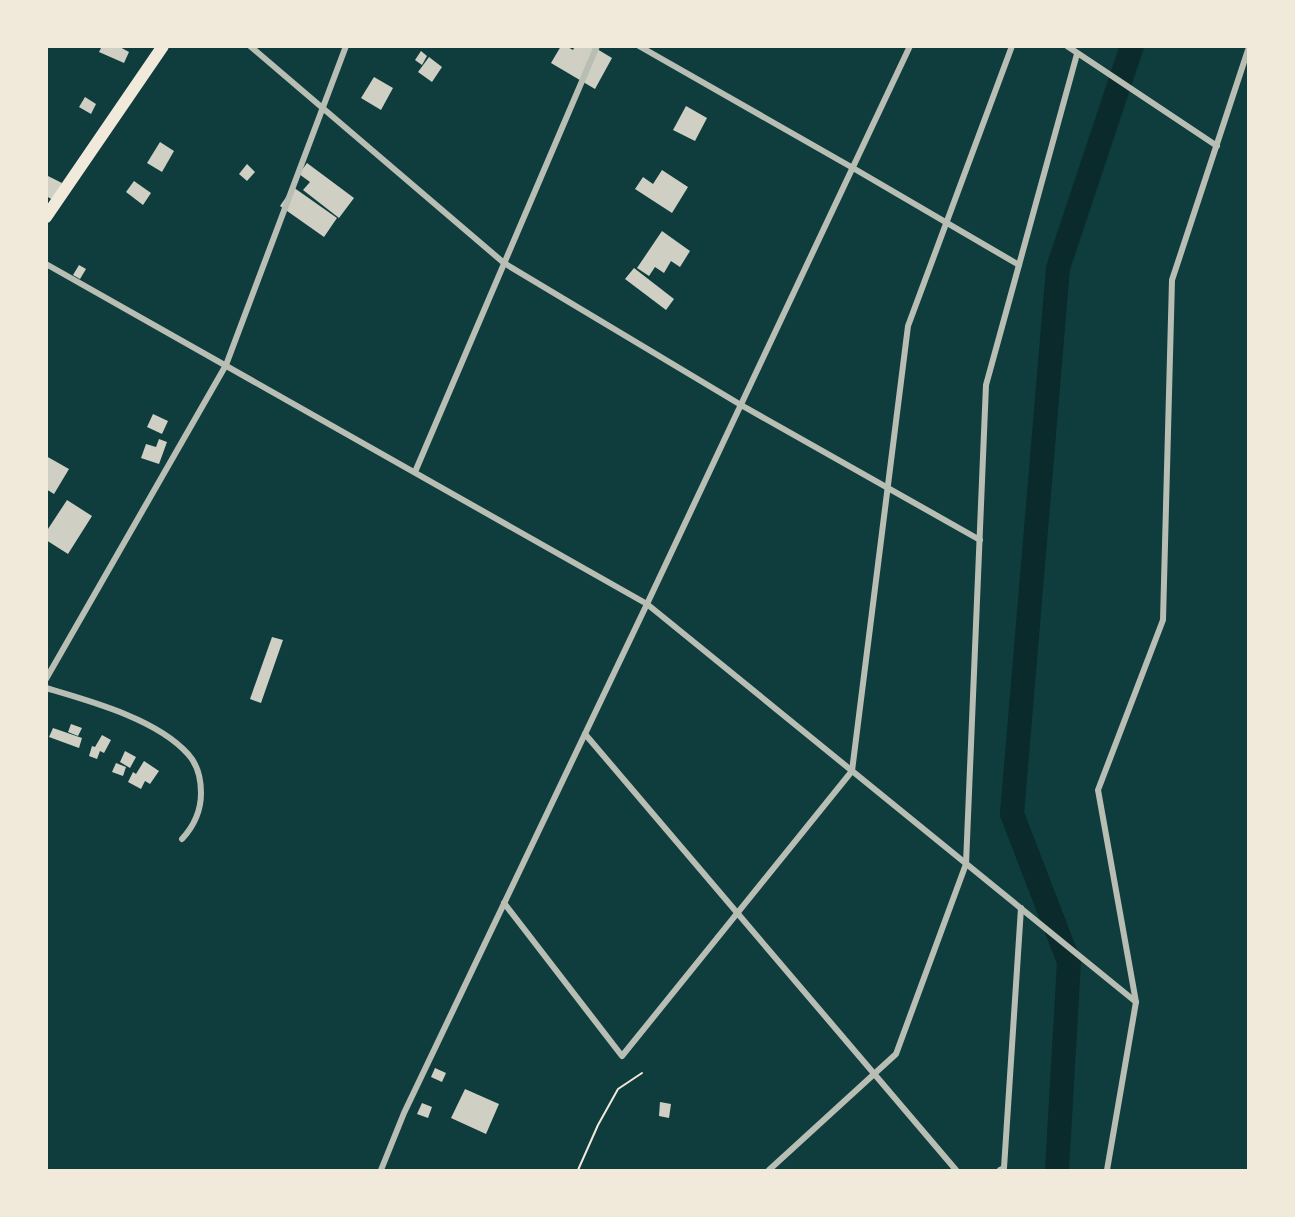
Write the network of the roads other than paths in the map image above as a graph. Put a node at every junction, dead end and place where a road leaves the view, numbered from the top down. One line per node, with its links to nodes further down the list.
1 (163, 46): 14 (highway)
2 (250, 46): 11 (street)
3 (346, 46): 11 (street)
4 (597, 46): 16 (street)
5 (639, 46): 13 (street)
6 (910, 46): 13 (street)
7 (1012, 46): 15 (street)
8 (1067, 46): 10 (street)
9 (1248, 50): 12 (street)
10 (1077, 54): 12 (street); 18 (street)
11 (323, 109): 16 (street); 19 (street)
12 (1216, 146): 34 (street)
13 (853, 168): 15 (street); 20 (street)
14 (46, 218)
15 (947, 222): 18 (street); 22 (street)
16 (504, 263): 20 (street); 21 (street)
17 (46, 264): 19 (street)
18 (1019, 265): 23 (street)
19 (226, 365): 21 (street); 25 (street)
20 (741, 405): 22 (street); 24 (street)
21 (415, 472): 24 (street)
22 (888, 488): 23 (street); 28 (street)
23 (980, 540): 30 (street)
24 (647, 604): 27 (street); 28 (street)
25 (46, 679)
26 (46, 688): 29 (street)
27 (585, 734): 31 (street); 33 (street)
28 (852, 771): 30 (street); 33 (street)
29 (182, 839)
30 (966, 864): 32 (street); 35 (street)
31 (504, 903): 33 (street); 36 (street)
32 (1021, 908): 34 (street); 39 (street)
33 (737, 913): 35 (street)
34 (1136, 1002): 40 (street)
35 (874, 1074): 37 (street); 38 (street)
36 (381, 1170)
37 (769, 1170)
38 (956, 1170)
39 (1000, 1170)
40 (1107, 1170)

